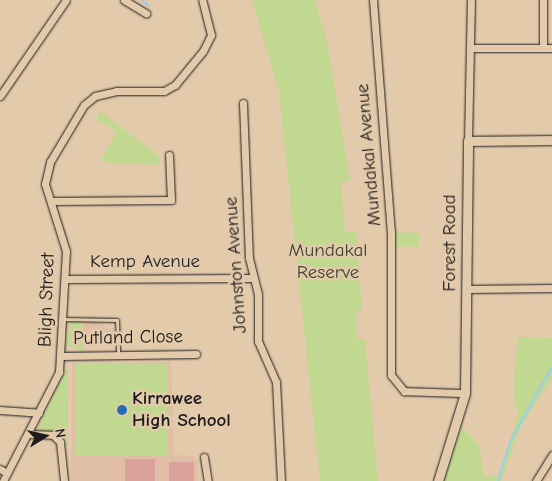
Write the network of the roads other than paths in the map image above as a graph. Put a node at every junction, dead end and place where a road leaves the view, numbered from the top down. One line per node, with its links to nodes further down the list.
1 (66, 0): 11 (street)
2 (124, 0): 7 (street)
3 (202, 0): 16 (street, Bligh Street)
4 (373, 0): 25 (street, Mundakal Avenue)
5 (471, 0): 8 (street, Forest Road)
6 (543, 0): 9 (street)
7 (146, 13)
8 (470, 48): 9 (street); 14 (street, Forest Road)
9 (543, 48): 10 (street)
10 (552, 48)
11 (0, 96)
12 (244, 103): 17 (street, Johnston Avenue)
13 (552, 140): 14 (street)
14 (468, 141): 20 (street, Forest Road)
15 (169, 155): 16 (street)
16 (51, 201): 18 (street, Bligh Street)
17 (253, 278): 18 (street, Kemp Avenue); 35 (street, Johnston Avenue)
18 (66, 279): 21 (street, Bligh Street)
19 (552, 288): 20 (street)
20 (466, 289): 25 (street, Forest Road)
21 (63, 319): 23 (lane); 24 (street, Bligh Street)
22 (196, 354): 23 (street, Putland Close)
23 (118, 355): 24 (street, Putland Close)
24 (61, 356): 27 (street, Bligh Street)
25 (465, 393): 36 (street, Forest Road)
26 (0, 410): 27 (street)
27 (39, 413): 28 (street, Bligh Street)
28 (28, 434): 31 (street, Bligh Street); 33 (street)
29 (552, 455): 37 (street)
30 (204, 457): 34 (street)
31 (4, 471): 32 (street, Bligh Street)
32 (2, 481)
33 (64, 481)
34 (208, 481)
35 (282, 481)
36 (438, 481)
37 (536, 481)

